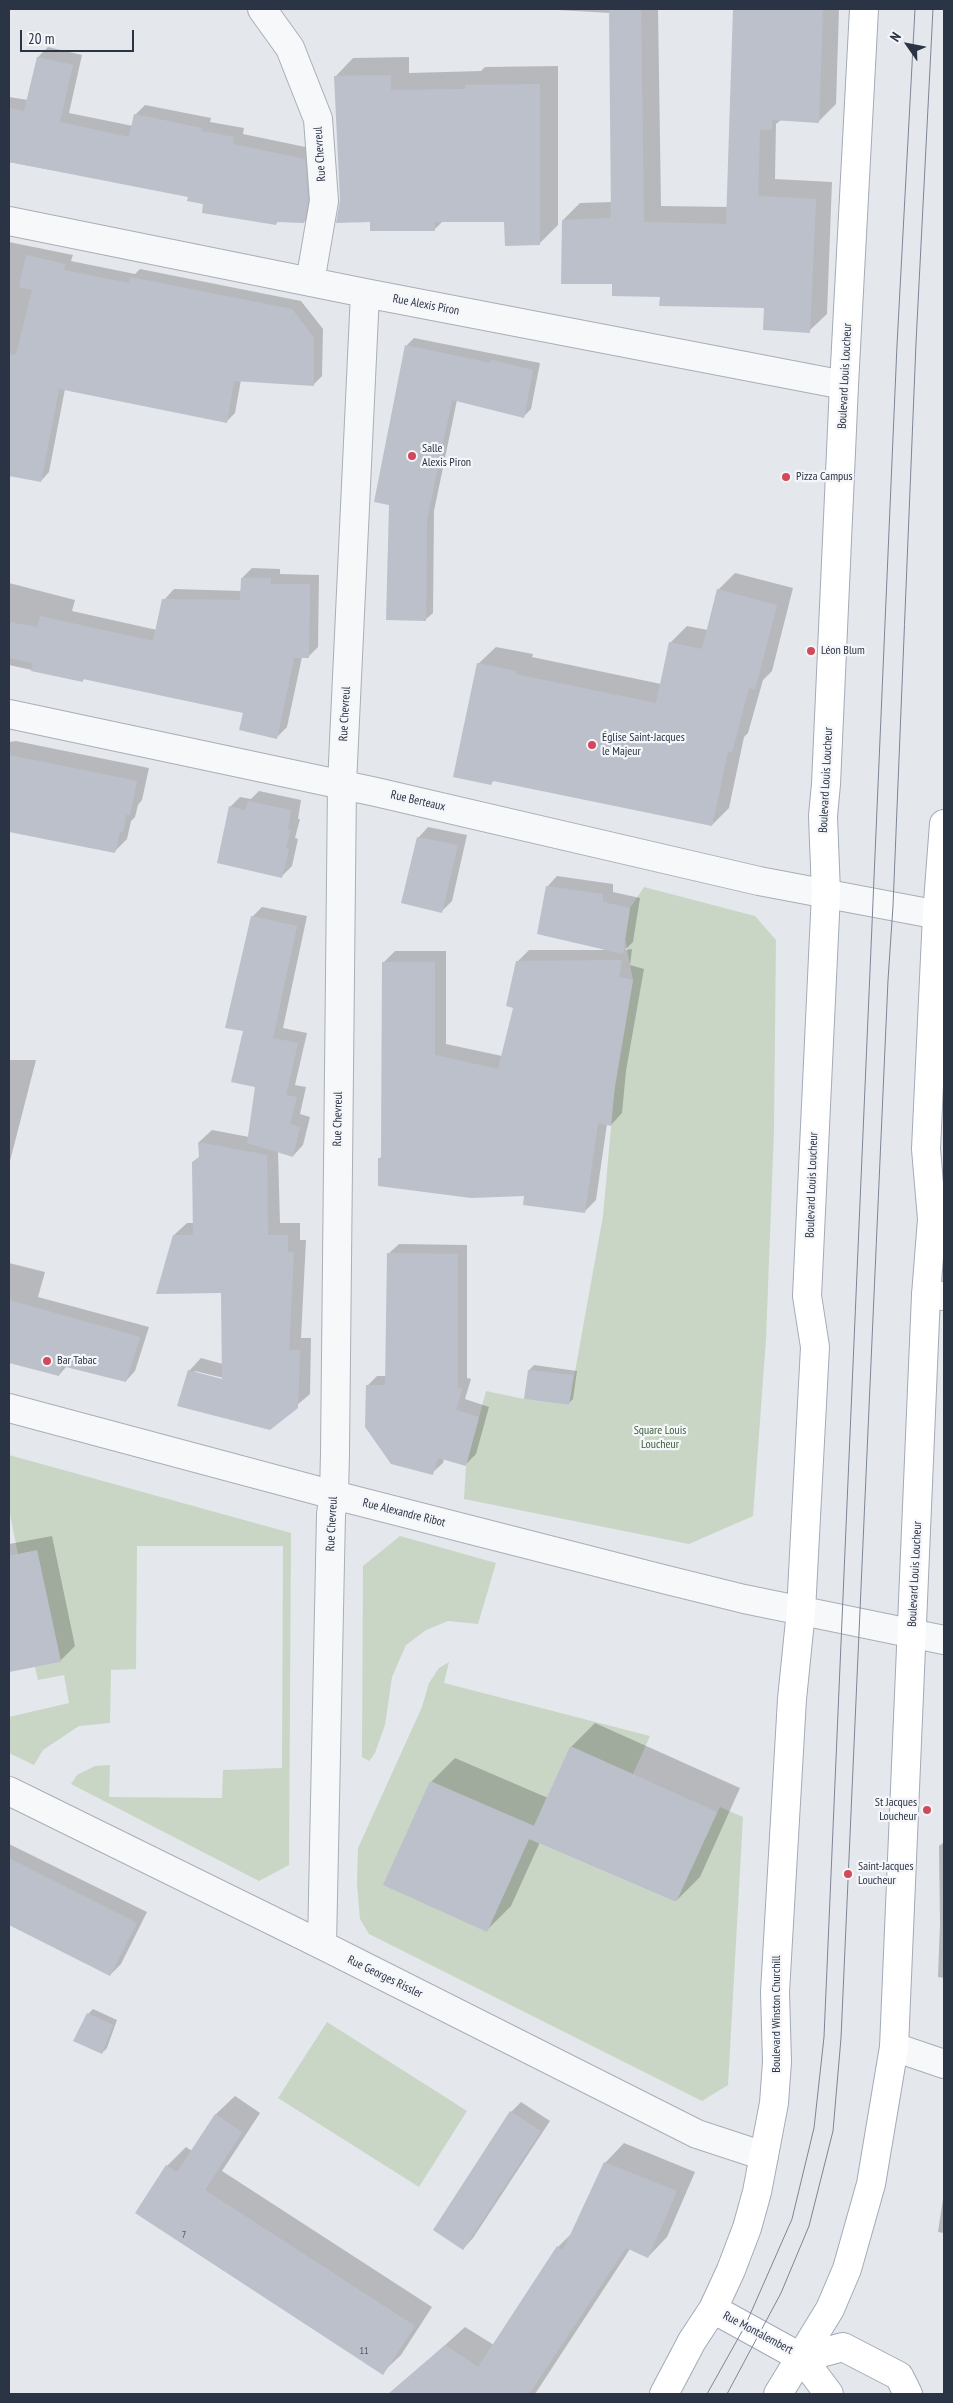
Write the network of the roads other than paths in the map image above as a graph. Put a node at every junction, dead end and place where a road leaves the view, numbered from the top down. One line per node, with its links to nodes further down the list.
1 (262, 9): 4 (street, Rue Chevreul)
2 (864, 9): 6 (main road, Boulevard Louis Loucheur)
3 (9, 220): 4 (street, Rue Alexis Piron)
4 (310, 282): 5 (street, Rue Alexis Piron)
5 (366, 294): 6 (street, Rue Alexis Piron); 8 (street, Rue Chevreul)
6 (844, 385): 10 (main road, Boulevard Louis Loucheur)
7 (9, 714): 8 (street, Rue Berteaux)
8 (342, 784): 10 (street, Rue Berteaux); 14 (street, Rue Chevreul)
9 (944, 824): 11 (main road, Boulevard Louis Loucheur)
10 (826, 893): 11 (street, Rue Berteaux); 15 (main road, Boulevard Louis Loucheur)
11 (941, 916): 12 (main road, Boulevard Louis Loucheur)
12 (935, 1296): 16 (main road, Boulevard Louis Loucheur)
13 (9, 1408): 14 (street, Rue Alexandre Ribot)
14 (334, 1495): 15 (street, Rue Alexandre Ribot); 19 (street, Rue Chevreul)
15 (801, 1611): 16 (street, Rue Alexandre Ribot); 22 (main road, Boulevard Winston Churchill)
16 (912, 1635): 17 (street, Rue Alexandre Ribot); 20 (main road)
17 (944, 1640)
18 (9, 1791): 19 (street, Rue Georges Rissler)
19 (322, 1945): 22 (street, Rue Georges Rissler)
20 (894, 2047): 21 (street); 24 (main road)
21 (944, 2064)
22 (764, 2156): 23 (main road, Boulevard Winston Churchill)
23 (713, 2309): 24 (main road, Rue Montalembert); 25 (main road, Boulevard Winston Churchill)
24 (802, 2358): 26 (main road); 27 (main road, Rue Montalembert); 28 (main road, Rue Montalembert)
25 (664, 2394)
26 (778, 2394)
27 (829, 2394)
28 (908, 2394)

